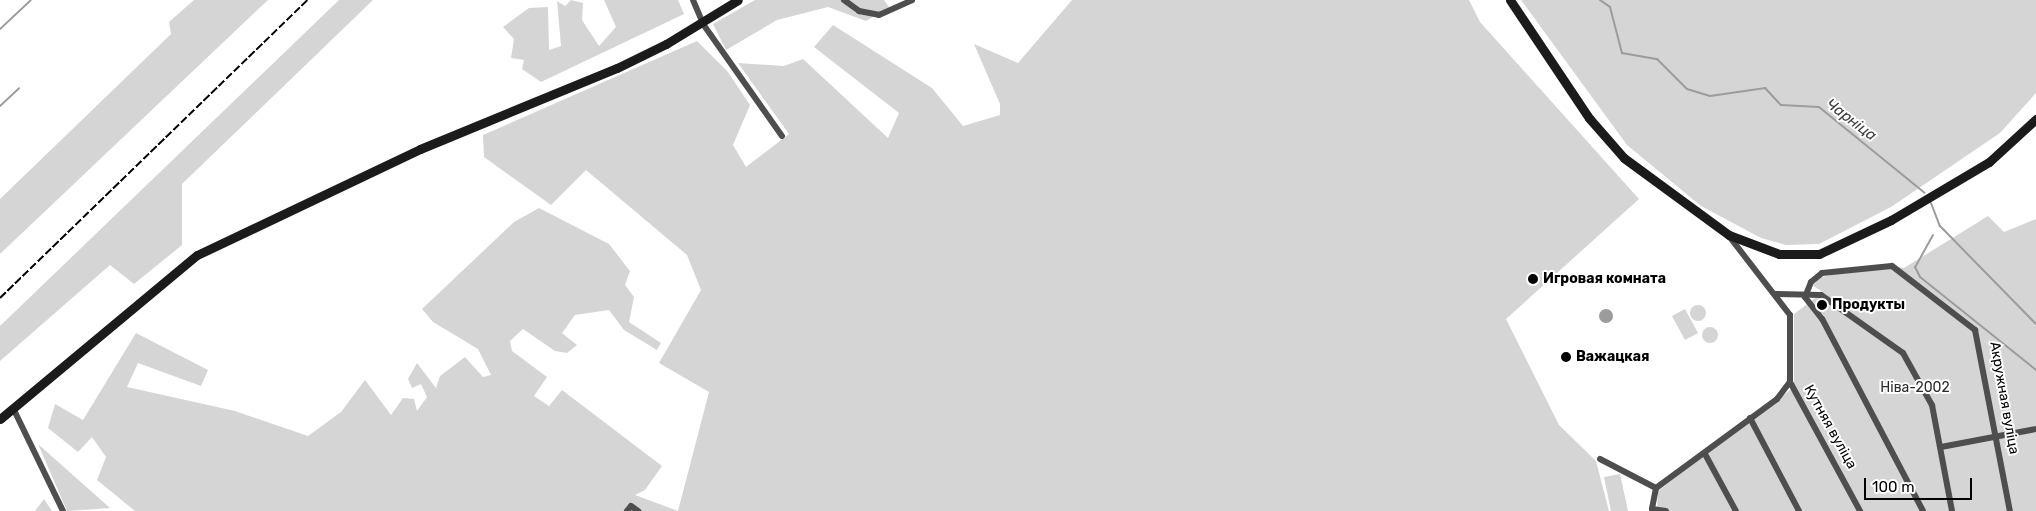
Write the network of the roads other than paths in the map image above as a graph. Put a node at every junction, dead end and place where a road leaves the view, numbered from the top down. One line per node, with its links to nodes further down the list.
1 (693, 0): 6 (street)
2 (738, 0): 6 (street)
3 (844, 0): 4 (street)
4 (912, 0)
5 (1510, 0): 9 (street)
6 (703, 24): 8 (street); 13 (street)
7 (2036, 119): 9 (street)
8 (782, 136)
9 (1729, 235): 10 (street)
10 (1776, 294): 11 (street); 12 (street)
11 (1805, 297): 17 (street, Акружная вуліца); 18 (street); 29 (street)
12 (1790, 382): 14 (street); 28 (street, Кутняя вуліца)
13 (13, 408): 15 (street); 23 (street)
14 (1750, 418): 19 (street); 27 (street)
15 (0, 419)
16 (2036, 429): 17 (street)
17 (1998, 437): 18 (street); 31 (street, Акружная вуліца)
18 (1941, 448): 30 (street)
19 (1705, 454): 21 (street); 26 (street)
20 (1600, 459): 21 (street)
21 (1656, 488): 25 (street)
22 (629, 509): 24 (street)
23 (63, 511)
24 (638, 511)
25 (1666, 511)
26 (1736, 511)
27 (1799, 511)
28 (1860, 511)
29 (1923, 511)
30 (1952, 511)
31 (2010, 511)

